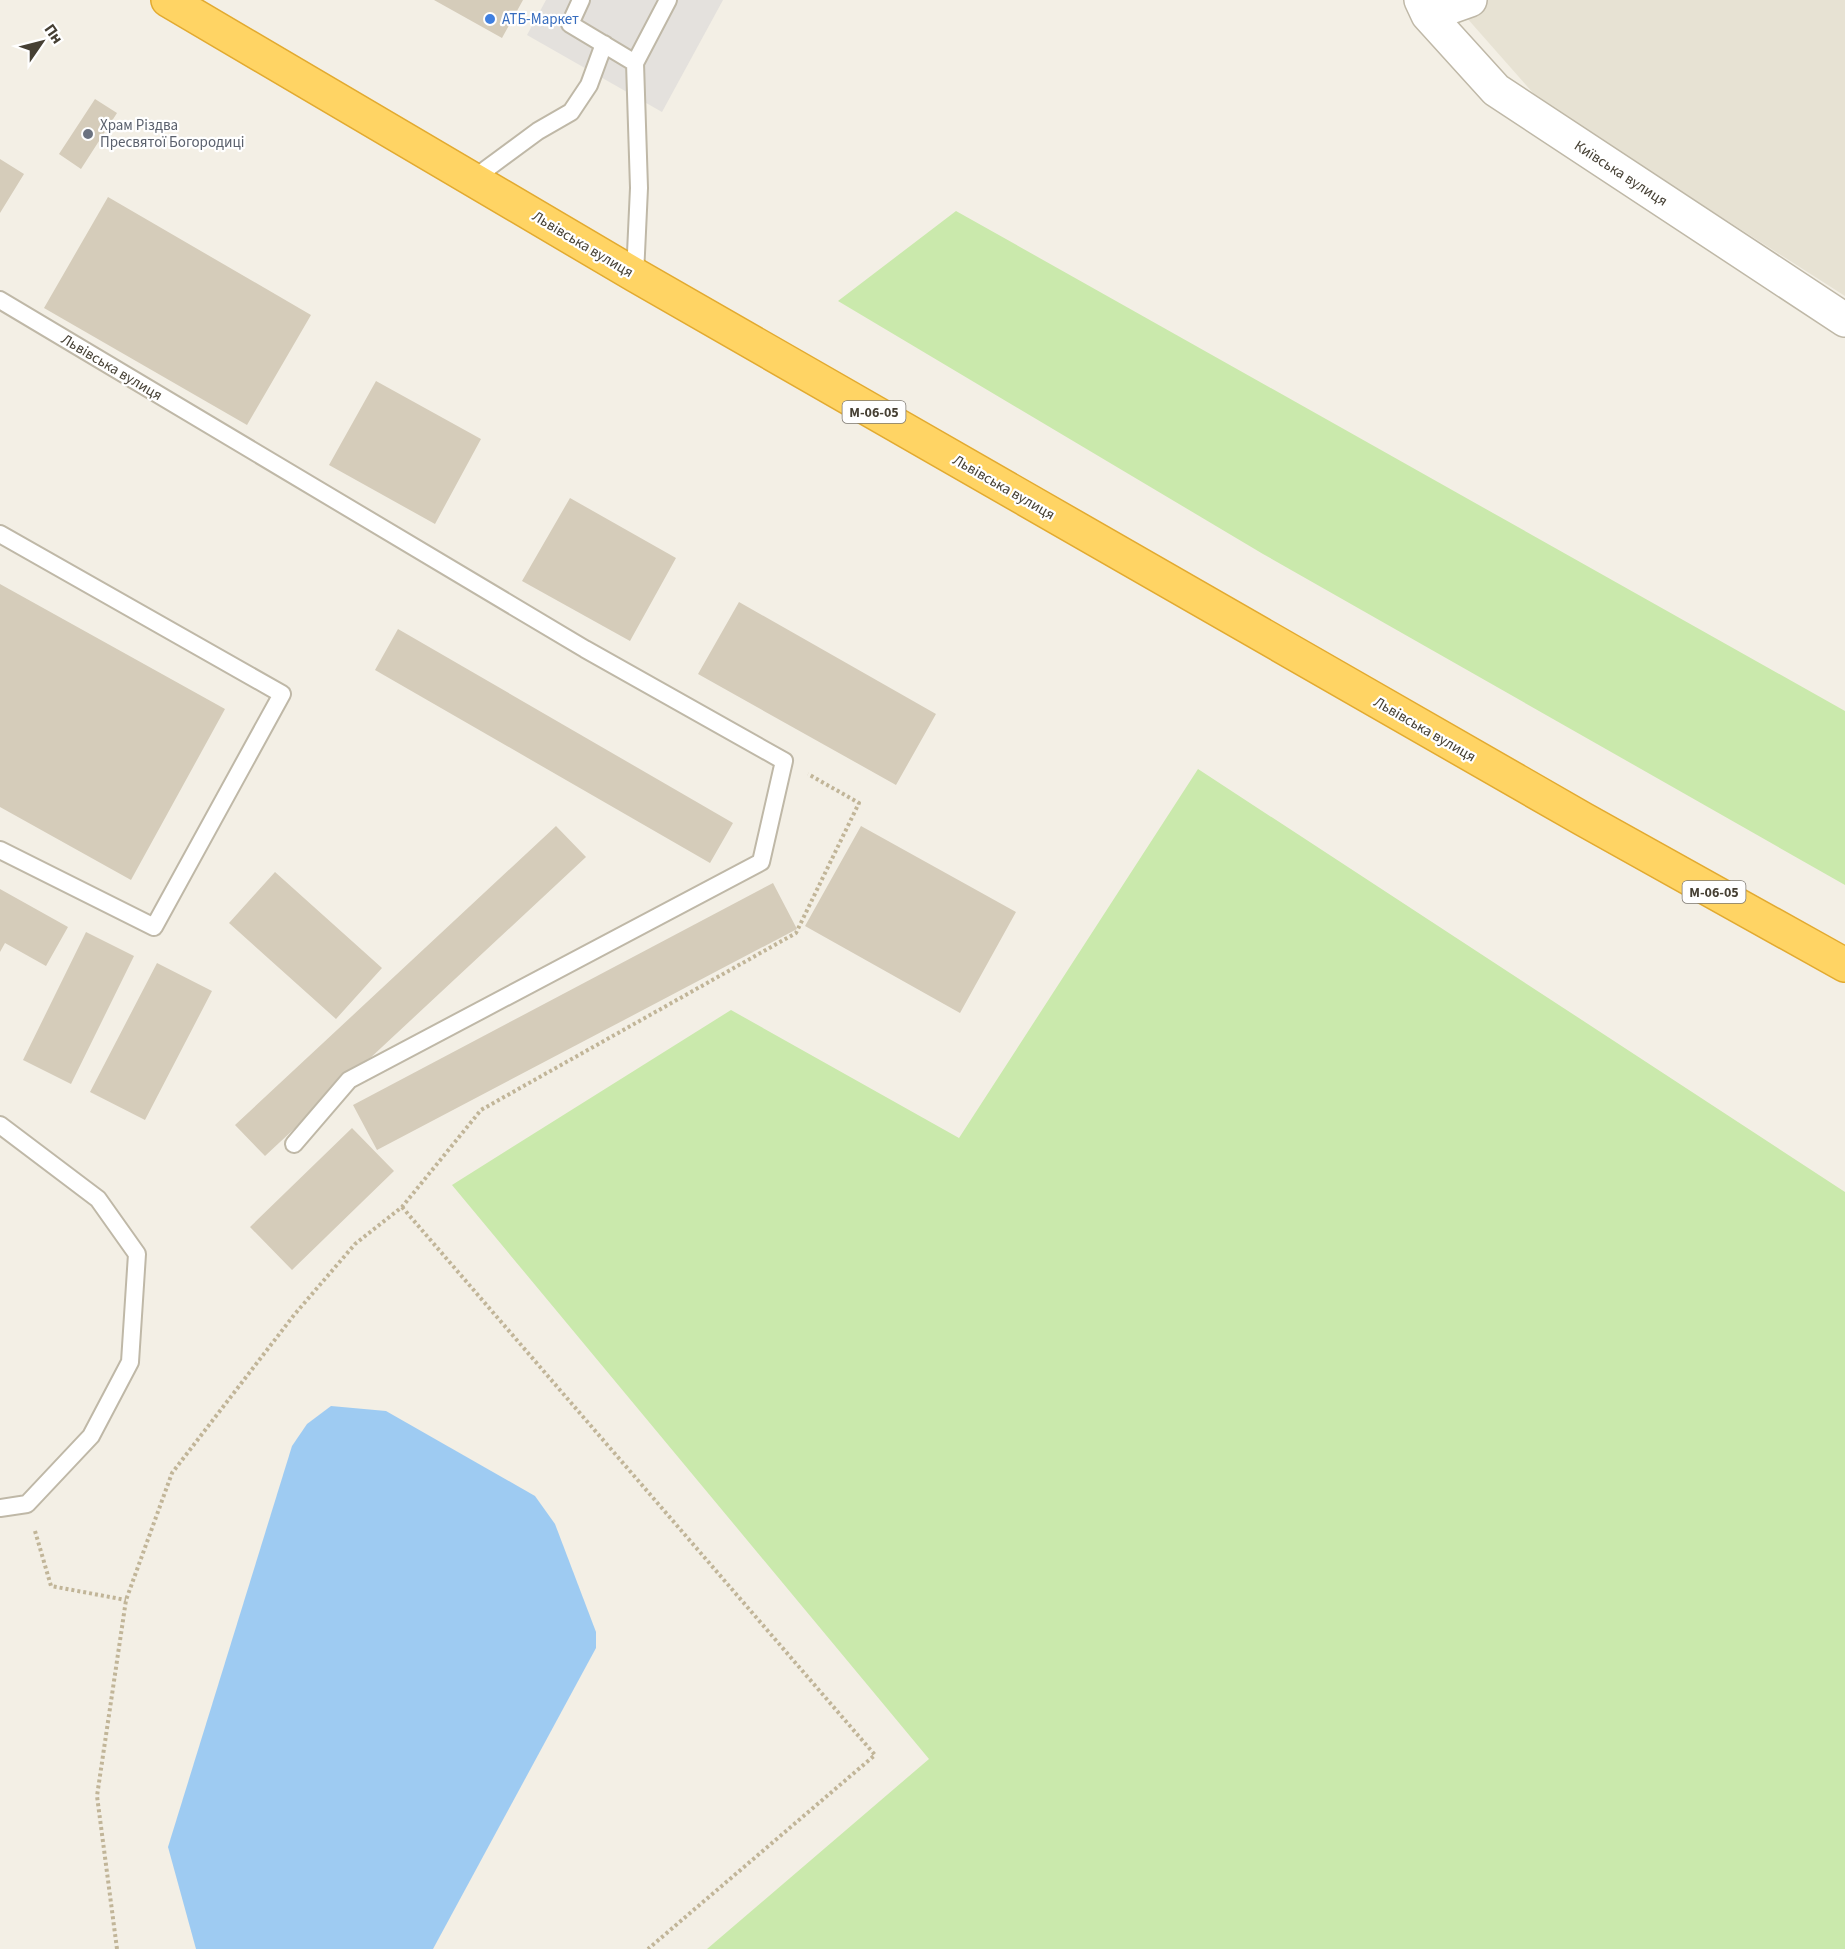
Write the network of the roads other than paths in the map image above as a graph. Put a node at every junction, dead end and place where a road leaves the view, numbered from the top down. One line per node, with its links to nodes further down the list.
1 (168, 0): 8 (highway, Львівська вулиця / М-06-05)
2 (581, 0): 6 (lane)
3 (668, 0): 7 (lane)
4 (1470, 0): 5 (street)
5 (1424, 7): 11 (street, Київська вулиця)
6 (604, 44): 7 (lane); 8 (lane)
7 (635, 63): 9 (lane)
8 (473, 178): 9 (highway, Львівська вулиця / М-06-05)
9 (635, 275): 14 (highway, Львівська вулиця / М-06-05)
10 (0, 300): 16 (lane, Львівська вулиця)
11 (1845, 320)
12 (0, 534): 13 (lane)
13 (0, 850)
14 (1845, 965)
15 (0, 1125): 17 (lane)
16 (294, 1144)
17 (0, 1508)

